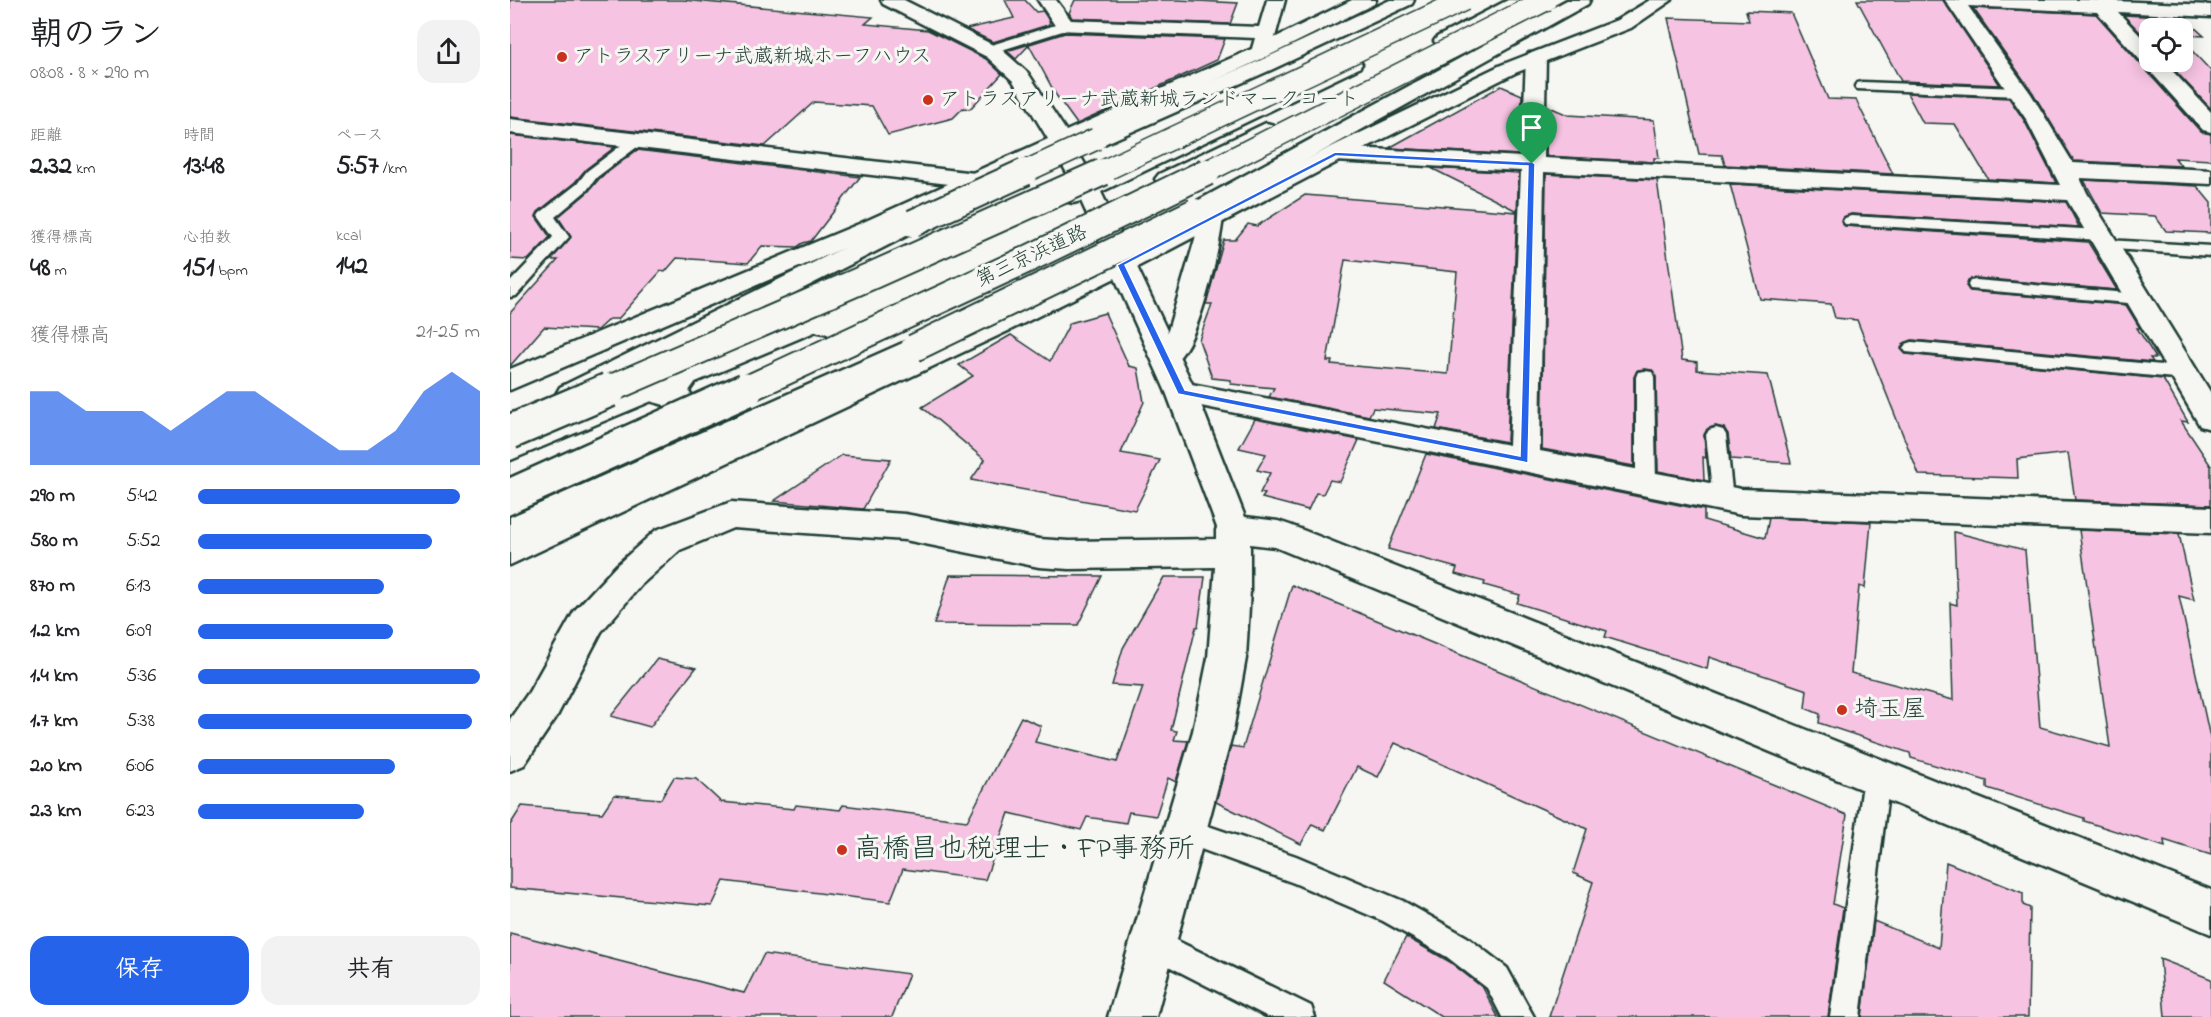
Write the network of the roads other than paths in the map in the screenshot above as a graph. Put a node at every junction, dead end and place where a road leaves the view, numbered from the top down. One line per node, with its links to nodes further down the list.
1 (890, 0): 18 (main road)
2 (1047, 0): 16 (main road)
3 (1276, 0): 19 (main road)
4 (1367, 0): 19 (main road)
5 (1405, 0): 19 (main road)
6 (1464, 0): 50 (main road, 第三京浜道路, bridge)
7 (1479, 0): 33 (main road)
8 (1522, 0): 33 (main road)
9 (1546, 0): 56 (main road, 第三京浜道路, bridge)
10 (1581, 0): 59 (main road, bridge)
11 (1662, 0): 20 (main road)
12 (1954, 0): 23 (main road)
13 (1963, 0): 14 (main road)
14 (2102, 6): 15 (main road); 17 (main road)
15 (2211, 12)
16 (1065, 26): 18 (lane); 19 (main road)
17 (2139, 46)
18 (989, 50): 27 (main road)
19 (1265, 50): 27 (main road); 49 (main road, bridge)
20 (1536, 57): 28 (main road); 29 (main road)
21 (2162, 72): 24 (main road)
22 (1862, 86): 23 (lane)
23 (2018, 92): 32 (main road)
24 (2211, 125)
25 (510, 126): 26 (main road)
26 (636, 141): 31 (main road); 40 (lane)
27 (1062, 141): 31 (main road); 33 (main road)
28 (1335, 154): 29 (main road); 34 (main road)
29 (1532, 164): 32 (main road); 53 (main road)
30 (2211, 177): 32 (main road)
31 (975, 180): 46 (main road)
32 (2071, 181): 36 (main road)
33 (1093, 201): 38 (main road); 52 (main road); 54 (main road)
34 (1212, 217): 38 (main road); 43 (main road)
35 (1851, 220): 36 (lane)
36 (2103, 240): 37 (lane); 41 (main road)
37 (2211, 251)
38 (1121, 265): 43 (main road); 61 (main road)
39 (1976, 285): 41 (lane)
40 (510, 292)
41 (2139, 298): 44 (main road)
42 (1912, 348): 44 (lane)
43 (1164, 356): 47 (main road)
44 (2184, 373): 48 (main road)
45 (1645, 377): 55 (lane)
46 (510, 380)
47 (1182, 392): 53 (main road); 60 (main road)
48 (2211, 418)
49 (510, 424)
50 (510, 432)
51 (1716, 435): 57 (lane)
52 (510, 440)
53 (1524, 461): 55 (main road)
54 (510, 476)
55 (1646, 483): 57 (main road)
56 (510, 496)
57 (1723, 498): 58 (main road)
58 (2211, 520)
59 (510, 532)
60 (1233, 541): 62 (main road); 63 (main road); 64 (main road)
61 (510, 551)
62 (510, 752)
63 (1877, 777): 65 (main road); 70 (lane)
64 (1185, 831): 66 (main road); 69 (lane)
65 (2211, 912)
66 (1153, 943): 67 (main road); 68 (lane)
67 (1132, 1017)
68 (1300, 1017)
69 (1519, 1017)
70 (1845, 1017)

